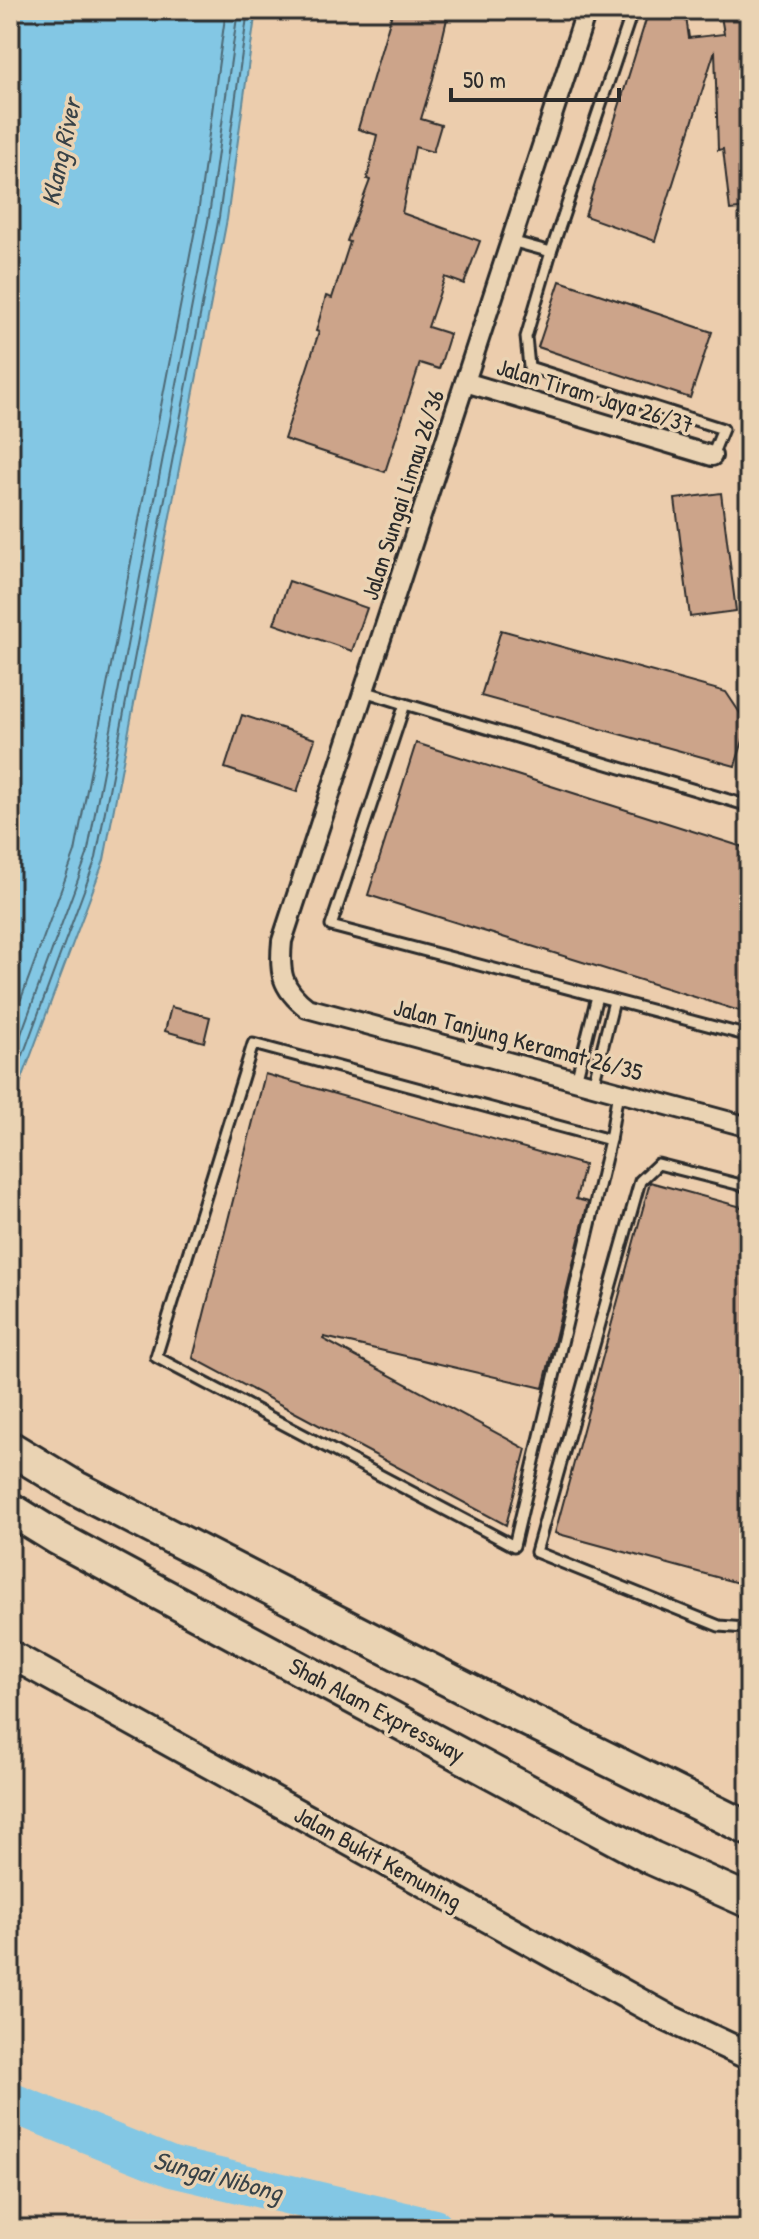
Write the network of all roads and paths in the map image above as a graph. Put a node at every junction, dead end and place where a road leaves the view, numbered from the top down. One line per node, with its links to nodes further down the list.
1 (631, 15): 4 (lane)
2 (583, 21): 3 (street, Jalan Sungai Limau 26/36)
3 (511, 241): 4 (lane); 5 (street, Jalan Sungai Limau 26/36)
4 (551, 252): 6 (lane)
5 (465, 382): 6 (street, Jalan Tiram Jaya 26/37); 7 (street, Jalan Sungai Limau 26/36)
6 (712, 456)
7 (364, 691): 8 (lane); 10 (street, Jalan Sungai Limau 26/36)
8 (405, 704): 9 (lane); 11 (lane)
9 (749, 806)
10 (285, 985): 14 (street, Jalan Tanjung Keramat 26/35)
11 (597, 996): 12 (lane); 14 (lane)
12 (614, 1001): 13 (lane); 14 (lane)
13 (749, 1036)
14 (584, 1083): 15 (street, Jalan Tanjung Keramat 26/35)
15 (618, 1092): 16 (street, Jalan Tanjung Keramat 26/35); 17 (lane)
16 (749, 1127)
17 (610, 1140): 17 (lane)
18 (749, 1187): 21 (lane)
19 (10, 1448): 23 (highway)
20 (10, 1509): 24 (highway, Shah Alam Expressway)
21 (749, 1625)
22 (12, 1655): 25 (main road, Jalan Bukit Kemuning)
23 (749, 1829)
24 (749, 1901)
25 (749, 2056)

